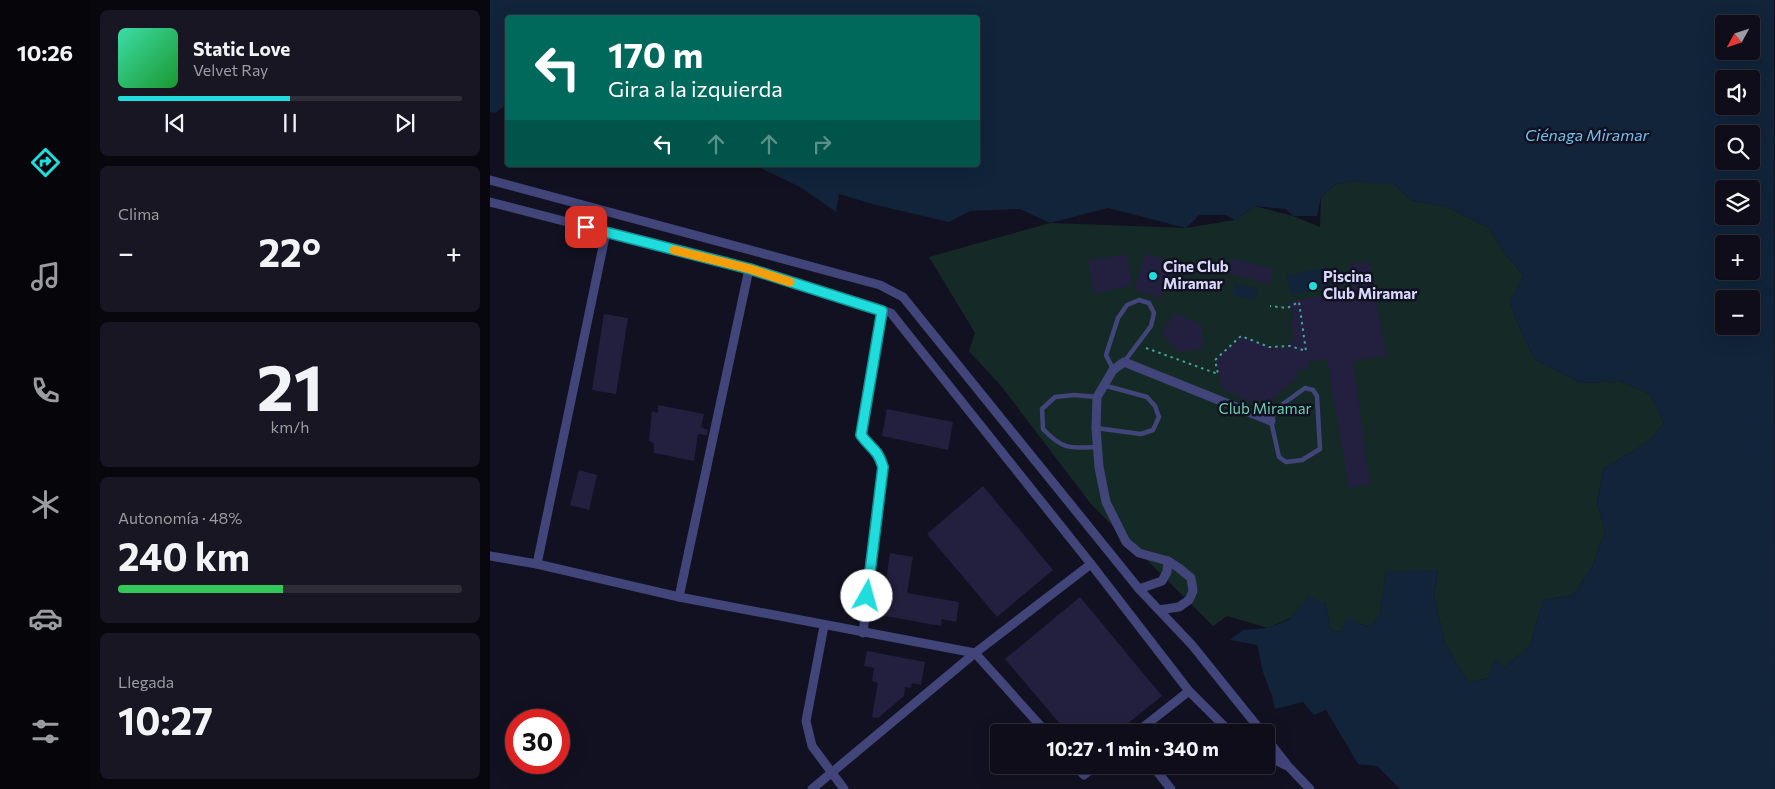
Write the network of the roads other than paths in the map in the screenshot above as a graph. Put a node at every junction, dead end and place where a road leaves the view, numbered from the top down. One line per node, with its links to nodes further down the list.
1 (490, 180): 17 (street)
2 (490, 202): 3 (street)
3 (606, 232): 4 (street); 15 (street)
4 (750, 269): 5 (street); 18 (street)
5 (882, 311): 16 (street); 21 (street)
6 (1124, 362): 7 (street); 7 (lane); 10 (street)
7 (1113, 370): 8 (street)
8 (1103, 385): 9 (street); 11 (lane)
9 (1097, 397): 11 (street); 12 (lane)
10 (1271, 421): 10 (lane)
11 (1096, 428): 12 (street)
12 (1097, 446): 14 (street)
13 (490, 556): 15 (street)
14 (1168, 561): 17 (street); 19 (street)
15 (537, 564): 18 (street)
16 (1091, 564): 22 (street); 23 (street)
17 (1139, 589): 19 (street)
18 (679, 597): 20 (street)
19 (1159, 610): 27 (street)
20 (824, 626): 21 (street); 31 (street)
21 (863, 633): 22 (street)
22 (975, 653): 24 (street); 31 (street)
23 (1190, 691): 25 (street); 26 (street)
24 (1039, 724)
25 (1147, 724)
26 (1222, 724)
27 (1256, 724)
28 (1275, 749): 30 (street)
29 (1275, 760): 30 (street)
30 (1288, 766): 36 (street)
31 (831, 773): 33 (street); 34 (street)
32 (1159, 774): 35 (street)
33 (812, 789)
34 (844, 789)
35 (1171, 789)
36 (1310, 789)

